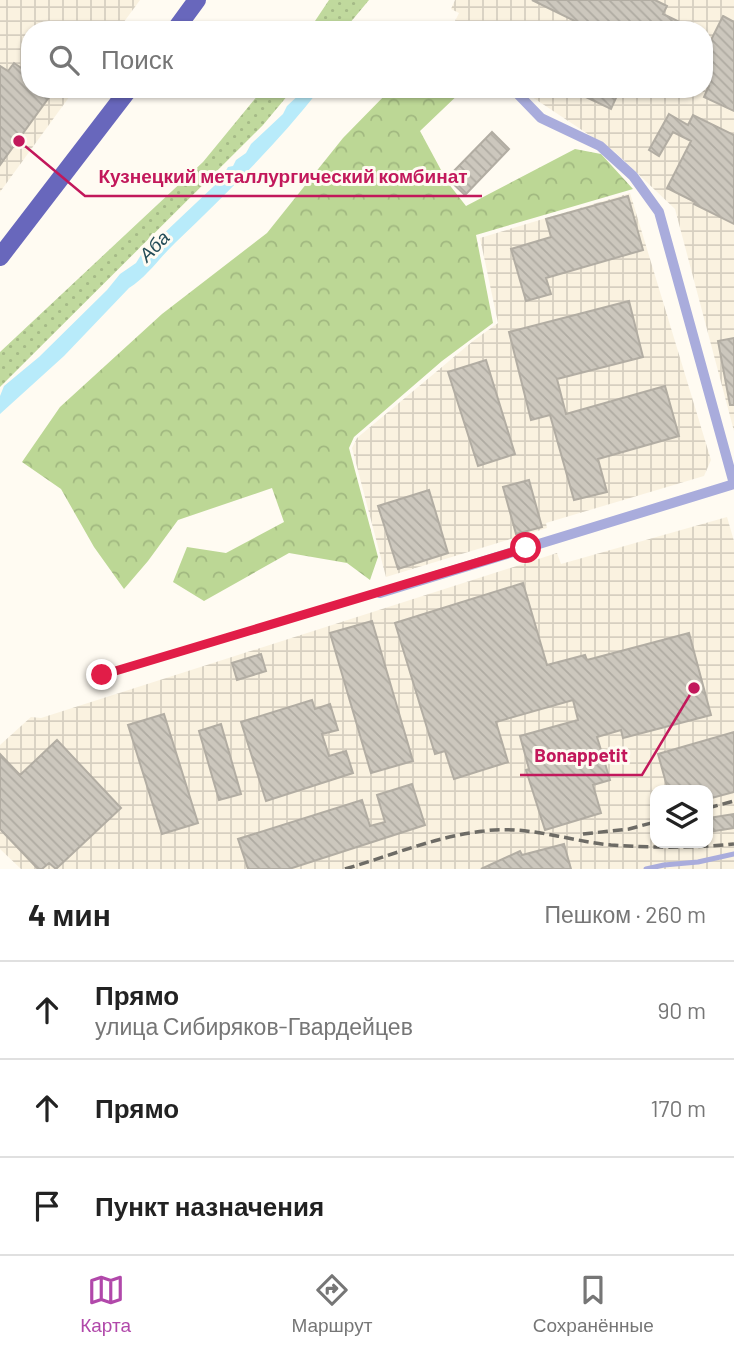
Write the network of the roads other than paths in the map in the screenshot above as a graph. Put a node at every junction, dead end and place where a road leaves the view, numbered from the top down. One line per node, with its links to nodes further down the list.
1 (197, 0): 2 (main road)
2 (182, 21)
3 (122, 98): 5 (main road)
4 (522, 98): 6 (street)
5 (0, 257)
6 (734, 485): 7 (street)
7 (380, 593): 8 (lane)
8 (102, 675)
9 (734, 854): 10 (lane)
10 (646, 869)

